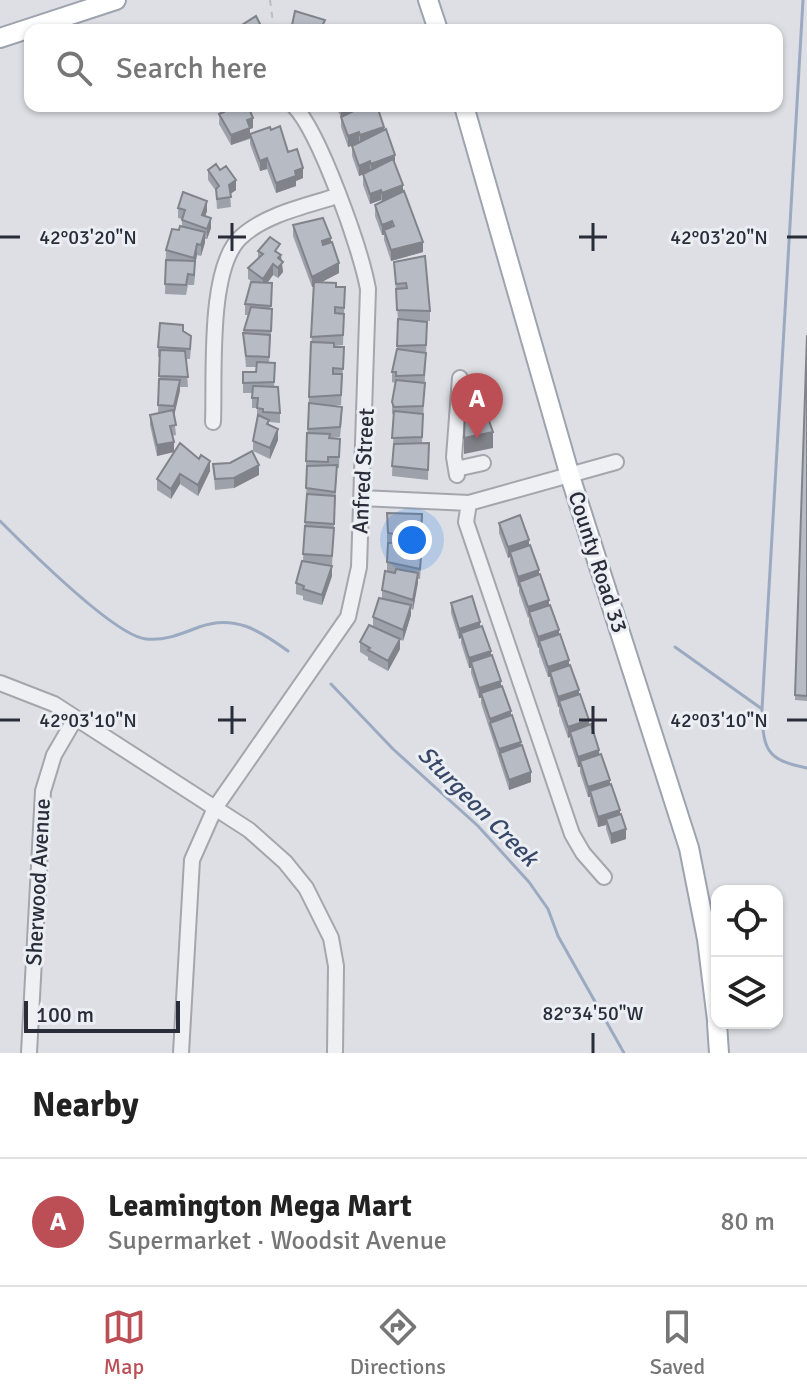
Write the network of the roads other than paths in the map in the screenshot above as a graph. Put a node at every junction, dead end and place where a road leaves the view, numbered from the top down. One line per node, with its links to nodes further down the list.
1 (116, 0): 3 (main road)
2 (428, 0): 4 (main road)
3 (30, 24)
4 (436, 24)
5 (24, 26): 6 (main road)
6 (2, 32)
7 (298, 112): 9 (street, Anfred Street)
8 (466, 112): 14 (main road, County Road 33)
9 (337, 196): 11 (street); 15 (street, Anfred Street)
10 (460, 378): 13 (street)
11 (213, 422)
12 (616, 462): 14 (street)
13 (483, 463)
14 (570, 476): 16 (street); 21 (main road, County Road 33)
15 (361, 498): 16 (street); 19 (street, Anfred Street)
16 (469, 503): 20 (street)
17 (0, 683): 18 (street)
18 (75, 719): 19 (street); 23 (street, Sherwood Avenue)
19 (215, 808): 24 (street, Anfred Street); 25 (street)
20 (604, 877)
21 (711, 972)
22 (718, 1029): 26 (main road, County Road 33)
23 (29, 1053)
24 (181, 1053)
25 (335, 1053)
26 (719, 1053)

